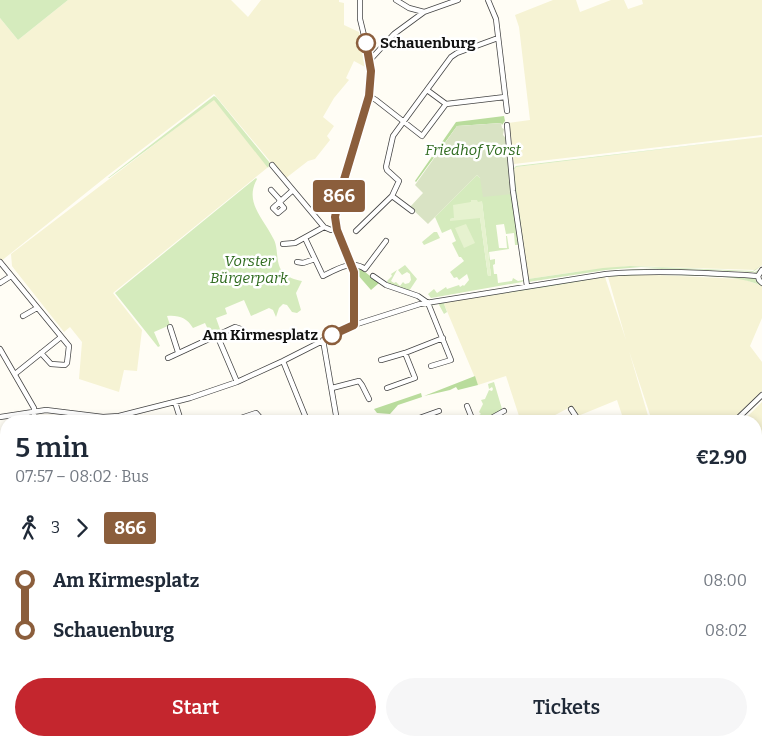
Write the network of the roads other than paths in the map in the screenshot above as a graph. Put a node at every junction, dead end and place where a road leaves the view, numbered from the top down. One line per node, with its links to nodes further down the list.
1 (360, 0): 7 (street)
2 (396, 0): 5 (street)
3 (458, 0): 5 (street)
4 (488, 0): 6 (street)
5 (424, 12): 7 (street)
6 (498, 38): 8 (street); 10 (street)
7 (370, 60): 9 (street)
8 (427, 90): 11 (street); 13 (street)
9 (369, 96): 13 (street); 21 (street)
10 (505, 97): 11 (street); 12 (street)
11 (446, 104): 13 (street)
12 (507, 110)
13 (403, 122): 18 (street)
14 (507, 125): 36 (street)
15 (272, 165): 17 (street)
16 (271, 190): 17 (street)
17 (293, 190): 20 (street)
18 (392, 196): 19 (street); 22 (street)
19 (412, 211)
20 (324, 227): 21 (street); 23 (street)
21 (337, 230): 29 (street)
22 (356, 231)
23 (305, 238): 25 (street); 26 (street)
24 (386, 241): 29 (street)
25 (283, 244)
26 (315, 259): 28 (street); 29 (street)
27 (0, 262): 31 (street)
28 (297, 262)
29 (352, 265): 40 (street)
30 (762, 270): 33 (street)
31 (12, 276): 35 (street); 38 (street)
32 (374, 276): 37 (street)
33 (758, 276): 34 (street); 36 (street)
34 (762, 283)
35 (0, 284)
36 (527, 286): 37 (street)
37 (428, 303): 40 (street); 45 (street)
38 (37, 308): 39 (street); 44 (street)
39 (22, 316)
40 (354, 325): 46 (street)
41 (170, 327): 48 (street)
42 (240, 330): 43 (street)
43 (217, 335): 48 (street); 56 (street)
44 (61, 337): 49 (street); 49 (street)
45 (443, 338): 50 (street); 54 (street)
46 (323, 340): 53 (street); 57 (street)
47 (0, 349): 55 (street)
48 (178, 352): 51 (street)
49 (41, 353): 55 (street)
50 (405, 353): 52 (street); 58 (street)
51 (168, 358)
52 (381, 360)
53 (283, 361): 56 (street); 72 (street)
54 (431, 366)
55 (15, 374): 64 (street)
56 (237, 382): 61 (street)
57 (332, 388): 60 (street); 73 (street)
58 (387, 388)
59 (762, 395): 78 (street)
60 (369, 399)
61 (175, 402): 70 (street); 71 (street)
62 (467, 406): 75 (street)
63 (571, 409): 77 (street)
64 (35, 411): 67 (street); 68 (street); 69 (street)
65 (439, 411): 74 (street)
66 (504, 411): 76 (street)
67 (12, 415)
68 (35, 415)
69 (88, 415)
70 (130, 415)
71 (179, 415)
72 (305, 415)
73 (336, 415)
74 (428, 415)
75 (471, 415)
76 (497, 415)
77 (574, 415)
78 (741, 415)

